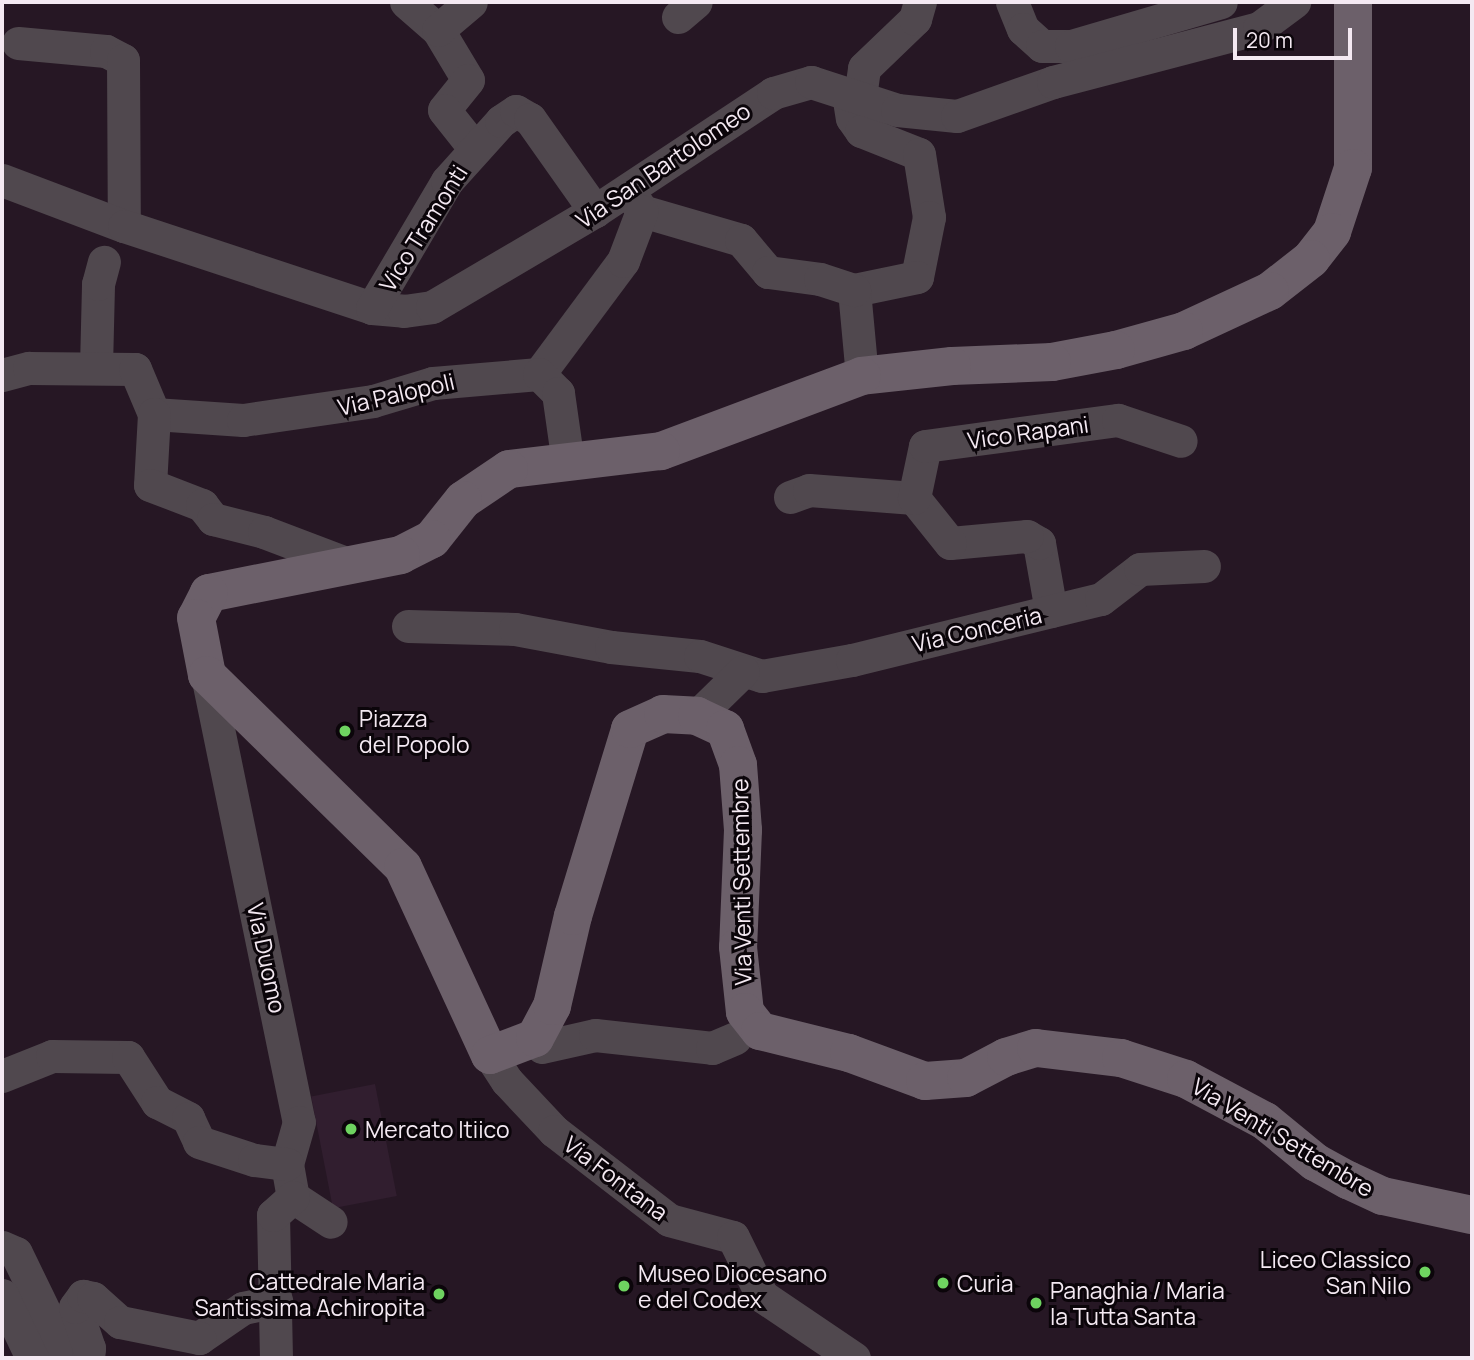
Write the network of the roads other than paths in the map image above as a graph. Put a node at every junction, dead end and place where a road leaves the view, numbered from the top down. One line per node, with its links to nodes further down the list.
1 (406, 2): 8 (street, Vico Tramonti)
2 (471, 2): 8 (street)
3 (920, 2): 10 (street)
4 (1012, 2): 5 (street)
5 (1221, 2)
6 (1294, 2): 10 (street, Via San Bartolomeo)
7 (1353, 2): 22 (main road)
8 (438, 30): 11 (street, Vico Tramonti)
9 (18, 43): 15 (street)
10 (854, 96): 13 (street, Via San Bartolomeo); 17 (street)
11 (475, 149): 14 (street, Vico Tramonti); 18 (street, Vico Tramonti)
12 (2, 180): 15 (street, Via San Bartolomeo)
13 (636, 201): 14 (street, Via San Bartolomeo); 17 (street); 20 (street)
14 (595, 211): 18 (street, Via San Bartolomeo)
15 (124, 226): 18 (street, Via San Bartolomeo)
16 (104, 262): 19 (street)
17 (854, 290): 22 (street)
18 (372, 308)
19 (96, 367): 21 (street); 23 (street)
20 (539, 374): 23 (street, Via Palopoli); 25 (street)
21 (2, 375)
22 (862, 376): 25 (main road)
23 (155, 414): 28 (street)
24 (1181, 441): 27 (street, Vico Rapani)
25 (568, 464): 28 (main road)
26 (790, 497): 27 (street)
27 (914, 498): 30 (street)
28 (351, 565): 33 (main road)
29 (1204, 566): 30 (street, Via Conceria)
30 (1051, 611): 32 (street, Via Conceria)
31 (408, 626): 32 (street, Via Conceria)
32 (743, 671): 34 (street)
33 (207, 675): 37 (main road); 39 (street, Via Duomo)
34 (697, 716): 35 (main road, Via Venti Settembre); 41 (main road, Via Venti Settembre)
35 (535, 1038): 36 (street); 37 (main road)
36 (736, 1038)
37 (491, 1055): 47 (street, Via Fontana)
38 (2, 1076): 39 (street)
39 (287, 1164): 40 (street, Via Duomo)
40 (293, 1197): 42 (street); 45 (street)
41 (1472, 1215)
42 (331, 1222)
43 (2, 1247): 49 (street)
44 (2, 1295): 48 (street)
45 (276, 1301): 46 (street); 51 (street)
46 (203, 1348): 50 (street)
47 (850, 1357)
48 (32, 1358)
49 (66, 1358)
50 (88, 1358)
51 (276, 1358)

